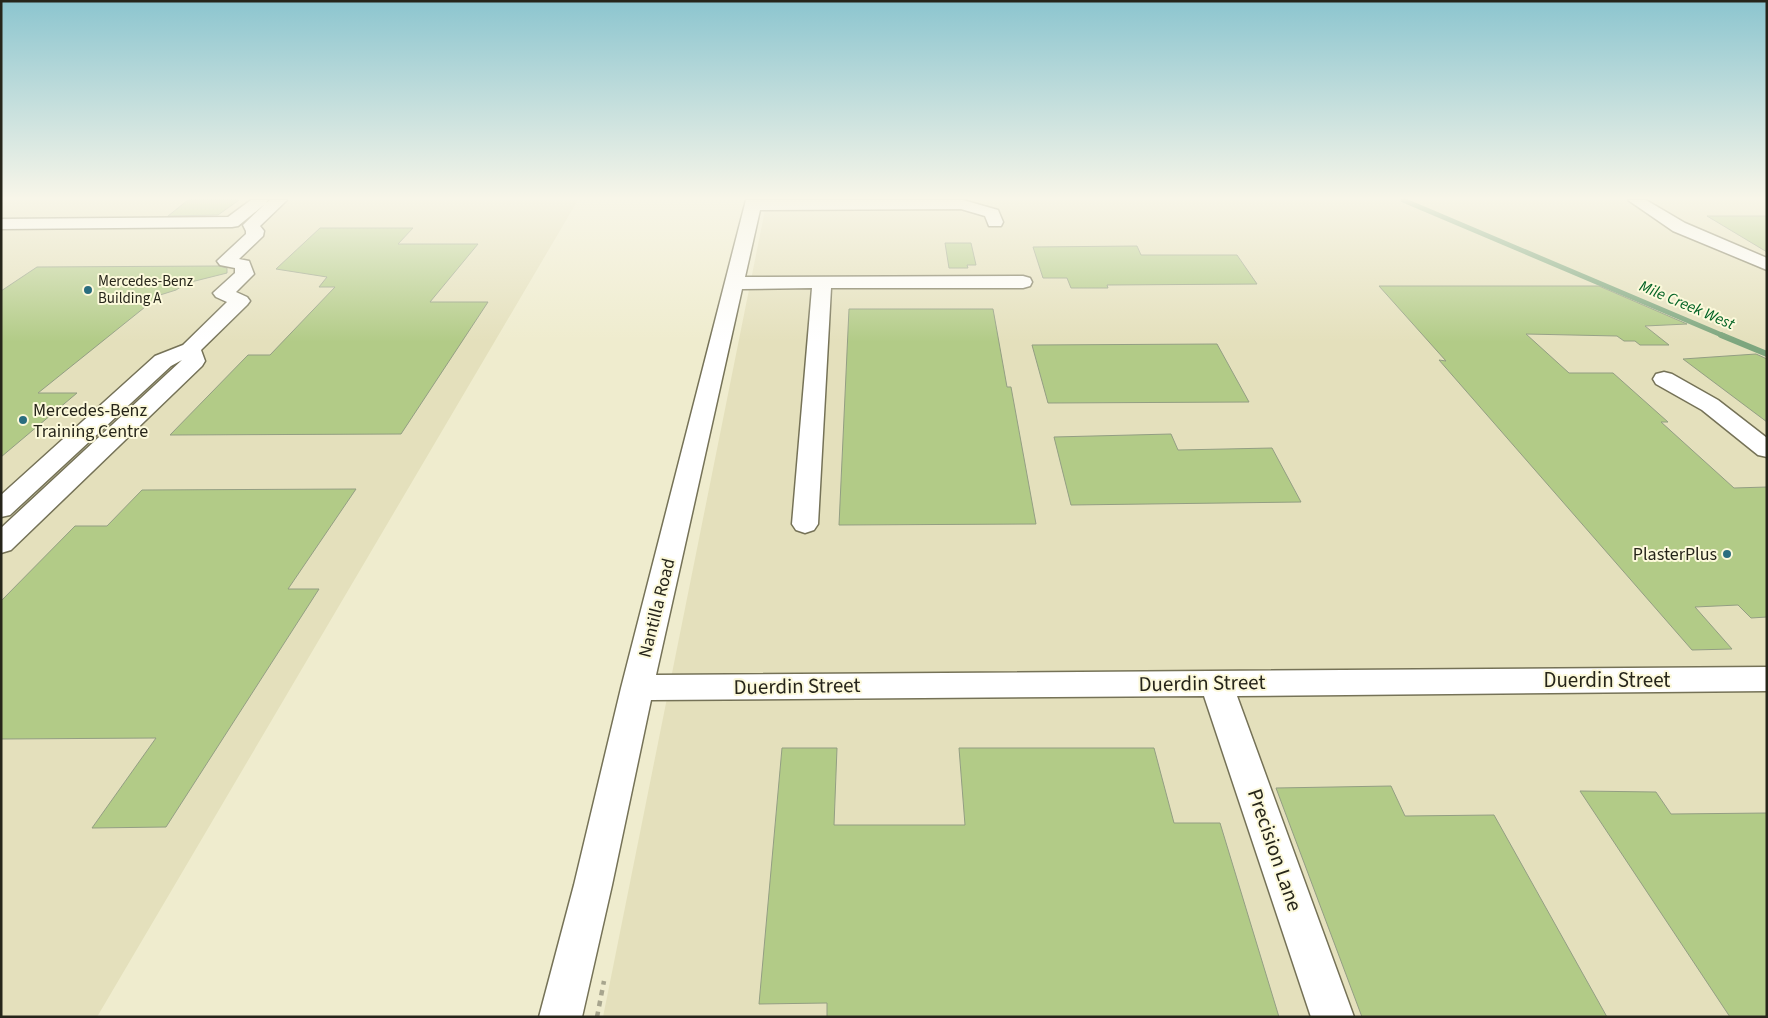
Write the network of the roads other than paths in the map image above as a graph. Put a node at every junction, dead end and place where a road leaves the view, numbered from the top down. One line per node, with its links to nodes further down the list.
1 (242, 248): 8 (street)
2 (744, 248): 7 (street, Nantilla Road)
3 (1726, 248): 4 (street)
4 (1767, 265)
5 (822, 282): 6 (street); 7 (street); 14 (street)
6 (1023, 282)
7 (736, 283): 18 (street, Nantilla Road)
8 (190, 349): 11 (street); 12 (street)
9 (1664, 379): 10 (street)
10 (1767, 450)
11 (47, 467): 12 (street); 13 (street)
12 (81, 467): 15 (street)
13 (1, 509)
14 (805, 524)
15 (1, 544)
16 (1767, 679): 17 (street, Duerdin Street)
17 (1216, 683): 18 (street, Duerdin Street); 20 (street, Precision Lane)
18 (637, 688): 19 (street, Nantilla Road)
19 (560, 1017)
20 (1333, 1017)

